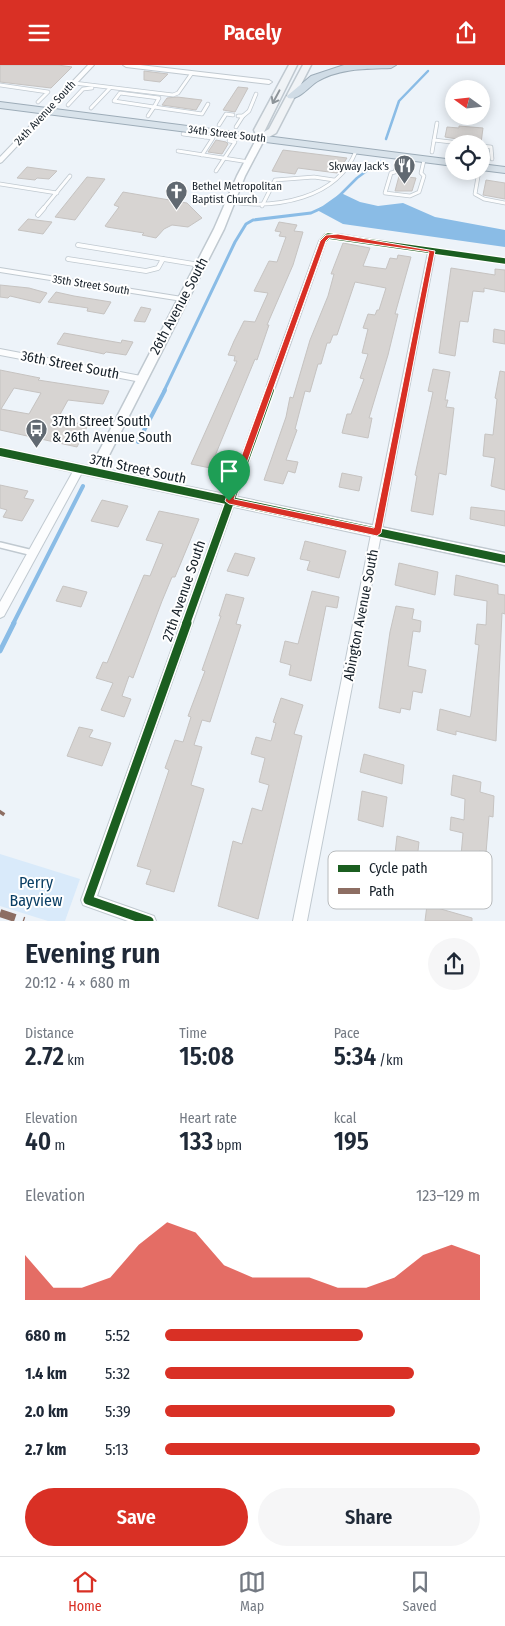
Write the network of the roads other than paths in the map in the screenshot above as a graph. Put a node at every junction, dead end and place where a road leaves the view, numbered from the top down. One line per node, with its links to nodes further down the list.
1 (91, 65): 10 (street, 24th Avenue South)
2 (126, 65): 8 (street)
3 (293, 65): 30 (main road, 26th Avenue South, one-way to 30)
4 (307, 65): 14 (main road)
5 (311, 65): 7 (highway)
6 (391, 65): 7 (highway)
7 (360, 66): 14 (highway)
8 (192, 73): 9 (street); 12 (lane)
9 (269, 82)
10 (74, 83): 12 (lane); 20 (street, 24th Avenue South)
11 (0, 85): 16 (lane)
12 (108, 89): 19 (lane); 21 (lane)
13 (256, 94): 25 (lane)
14 (292, 96): 29 (main road)
15 (0, 97): 16 (highway, 34th Street South)
16 (38, 102): 20 (highway, 34th Street South)
17 (208, 104): 22 (lane)
18 (0, 105): 20 (highway, 34th Street South)
19 (68, 105): 20 (highway, 34th Street South); 21 (highway, 34th Street South)
20 (50, 107): 32 (highway, 34th Street South); 43 (street, 24th Avenue South)
21 (92, 109): 22 (highway, 34th Street South)
22 (151, 112): 22 (lane); 27 (highway, 34th Street South)
23 (233, 115): 27 (lane)
24 (238, 116): 25 (lane)
25 (243, 116): 28 (lane)
26 (437, 123): 33 (lane)
27 (219, 125): 28 (highway, 34th Street South)
28 (234, 131): 30 (highway, 34th Street South); 32 (highway, 34th Street South); 41 (lane)
29 (273, 131): 30 (highway, 34th Street South); 40 (highway, 34th Street South)
30 (260, 134): 36 (highway, 34th Street South); 46 (street, 26th Avenue South)
31 (183, 135): 32 (lane)
32 (206, 135): 37 (lane)
33 (434, 140): 34 (lane); 40 (lane)
34 (445, 141)
35 (178, 151): 37 (lane)
36 (356, 151): 39 (highway, 34th Street South); 51 (lane)
37 (202, 155): 41 (lane)
38 (445, 155): 40 (highway, 34th Street South)
39 (399, 156): 40 (highway, 34th Street South); 40 (lane)
40 (428, 156): 44 (highway, 34th Street South)
41 (224, 158): 46 (lane); 49 (lane)
42 (490, 159): 45 (highway)
43 (0, 161)
44 (445, 161)
45 (505, 161)
46 (249, 162): 55 (street, 26th Avenue South)
47 (490, 168): 48 (highway)
48 (505, 170)
49 (216, 171)
50 (70, 176): 54 (lane)
51 (334, 180): 57 (lane); 57 (lane)
52 (477, 180): 56 (lane)
53 (0, 184): 54 (lane)
54 (57, 193): 58 (lane)
55 (230, 202): 57 (lane); 64 (street, 26th Avenue South)
56 (505, 203)
57 (262, 206)
58 (38, 215)
59 (78, 245): 62 (lane)
60 (432, 251): 63 (street); 72 (street, 27th Avenue South); 73 (street, Abington Avenue South)
61 (68, 259): 62 (lane)
62 (163, 259): 64 (lane)
63 (505, 261)
64 (200, 265): 66 (street, 26th Avenue South)
65 (0, 270): 66 (street, 35th Street South)
66 (182, 299): 68 (street, 26th Avenue South)
67 (0, 352): 68 (street, 36th Street South)
68 (141, 379): 71 (street, 26th Avenue South)
69 (0, 452): 70 (street, 37th Street South)
70 (80, 469): 71 (street, 37th Street South); 75 (street)
71 (94, 472): 72 (street, 37th Street South)
72 (229, 501): 73 (street, 37th Street South); 78 (street, 27th Avenue South)
73 (377, 533): 76 (street, 37th Street South); 79 (street, Abington Avenue South)
74 (0, 545): 75 (lane)
75 (33, 553): 77 (street)
76 (505, 559)
77 (0, 613)
78 (149, 921)
79 (300, 921)

